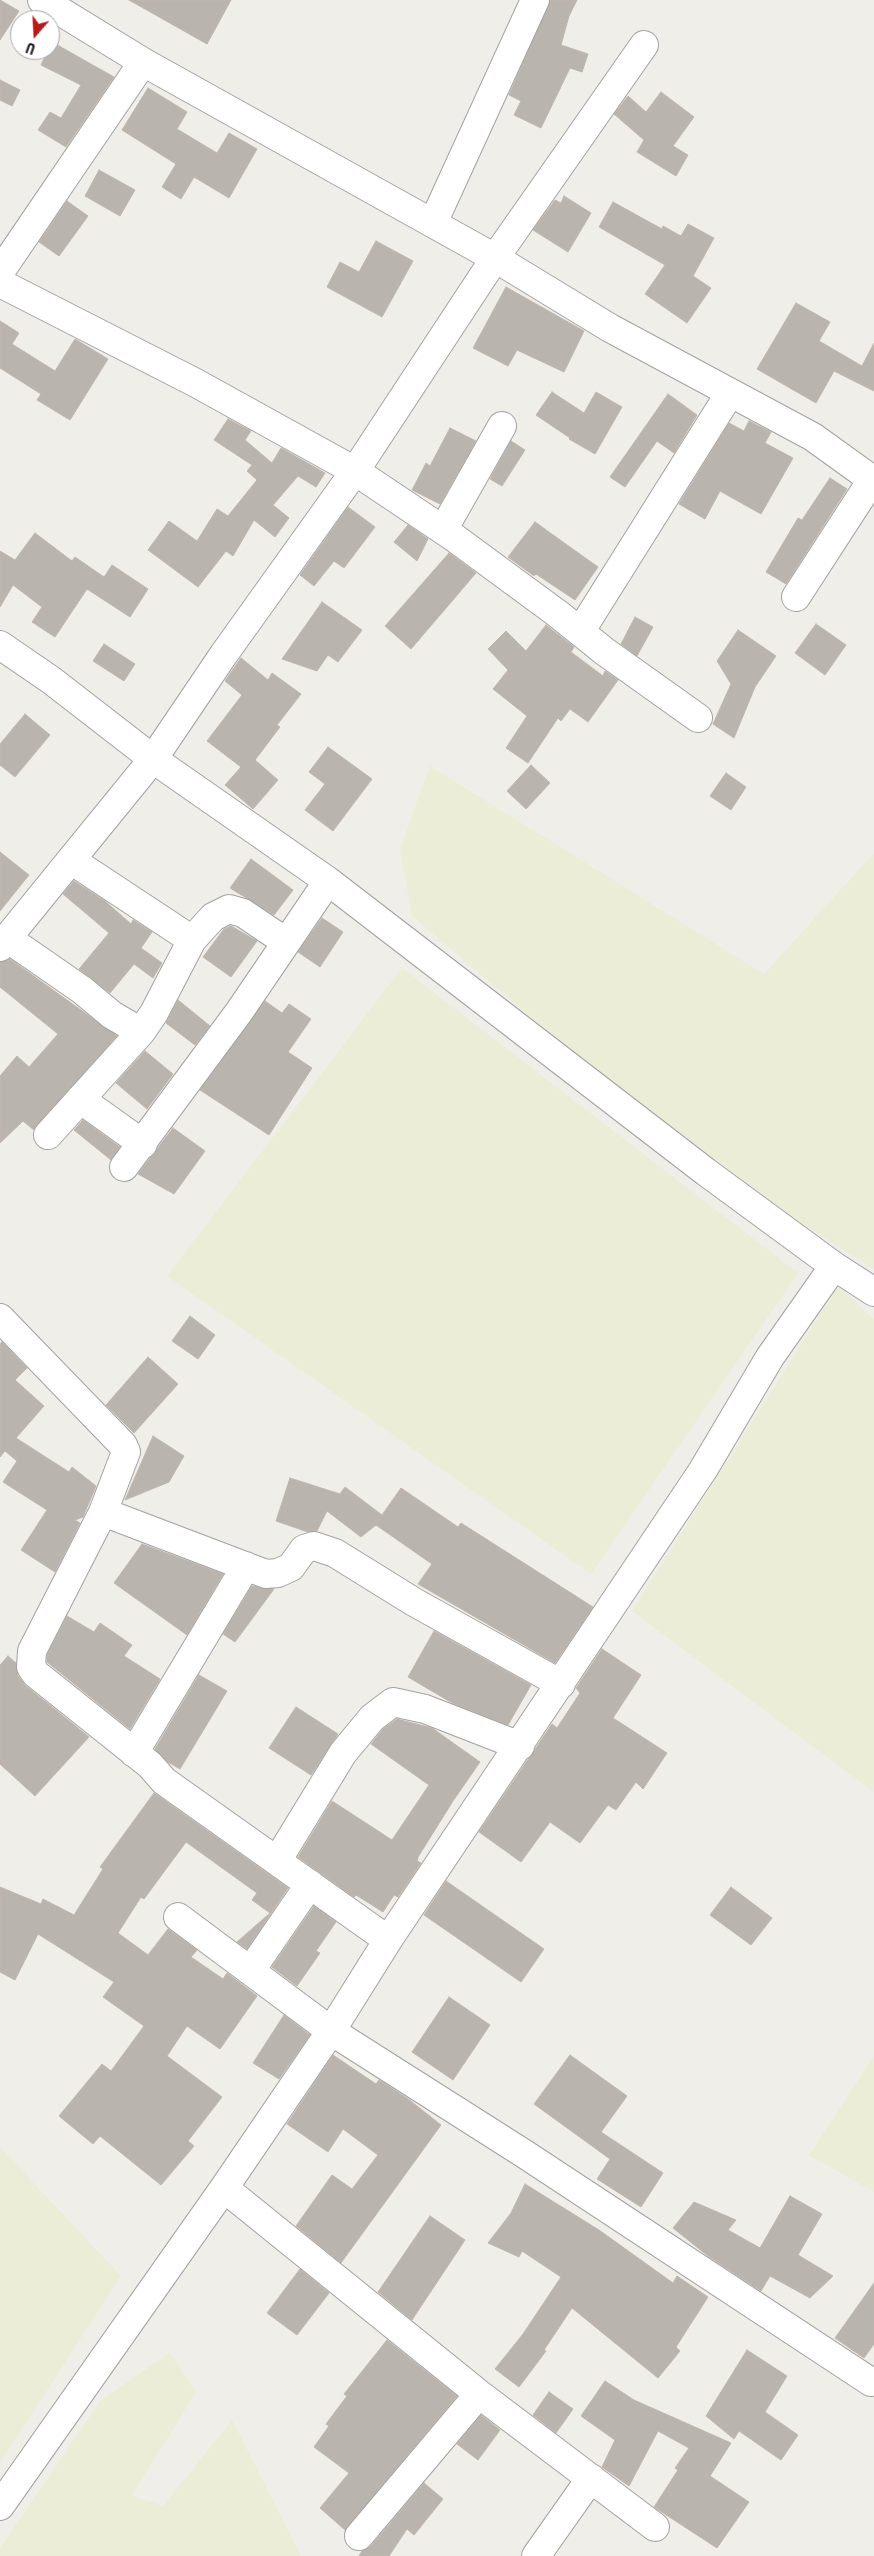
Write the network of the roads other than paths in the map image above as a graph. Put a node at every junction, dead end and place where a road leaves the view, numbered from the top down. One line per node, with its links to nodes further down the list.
1 (42, 0): 4 (street)
2 (535, 0): 5 (street)
3 (644, 45): 6 (street)
4 (143, 62): 5 (street); 7 (street)
5 (434, 224): 6 (street)
6 (495, 258): 9 (street); 11 (street)
7 (0, 272)
8 (0, 282): 11 (street)
9 (730, 393): 12 (street); 15 (street)
10 (502, 426): 13 (street)
11 (355, 471): 13 (street); 18 (street)
12 (873, 480): 14 (street)
13 (443, 530): 15 (street)
14 (796, 597)
15 (580, 632): 17 (street)
16 (0, 645): 18 (street)
17 (698, 718)
18 (153, 759): 19 (street); 20 (street)
19 (71, 860): 21 (street); 22 (street)
20 (328, 881): 23 (street); 29 (street)
21 (192, 940): 23 (street); 24 (street)
22 (3, 942): 24 (street)
23 (286, 942): 27 (street)
24 (141, 1032): 25 (street)
25 (80, 1099): 26 (street); 27 (street)
26 (48, 1135)
27 (143, 1144): 28 (street)
28 (124, 1167)
29 (834, 1266): 30 (street); 34 (street)
30 (874, 1292)
31 (0, 1318): 32 (street)
32 (103, 1512): 33 (street); 36 (street)
33 (246, 1566): 34 (street); 36 (street)
34 (561, 1684): 35 (street)
35 (520, 1746): 37 (street); 40 (street)
36 (134, 1753): 37 (street)
37 (277, 1861): 38 (street)
38 (310, 1884): 40 (street); 41 (street)
39 (178, 1917): 41 (street)
40 (388, 1940): 42 (street)
41 (251, 1970): 42 (street)
42 (331, 2031): 43 (street); 44 (street)
43 (224, 2188): 45 (street); 47 (street)
44 (871, 2382)
45 (479, 2394): 46 (street); 49 (street)
46 (591, 2478): 48 (street); 50 (street)
47 (0, 2506)
48 (655, 2527)
49 (359, 2536)
50 (536, 2556)

